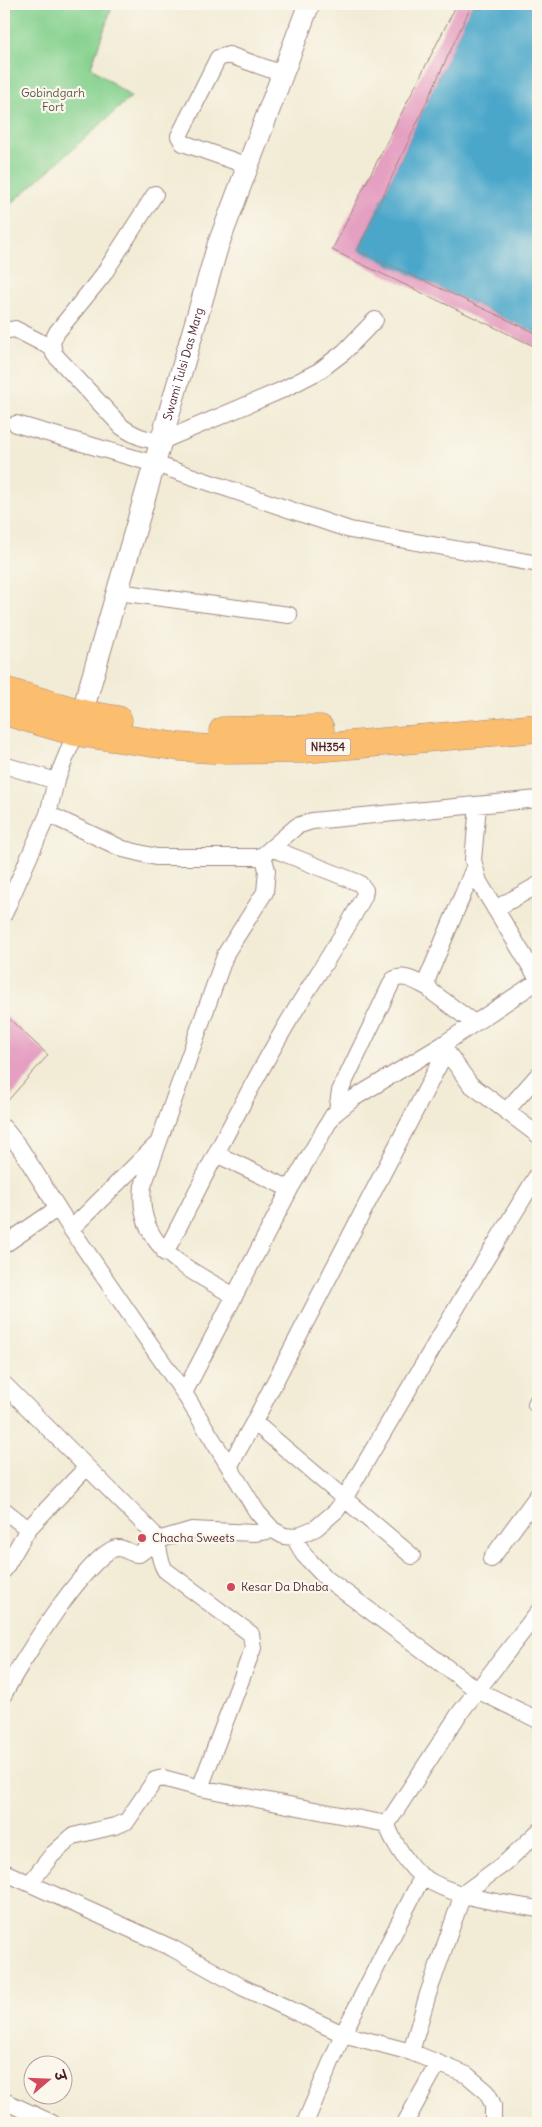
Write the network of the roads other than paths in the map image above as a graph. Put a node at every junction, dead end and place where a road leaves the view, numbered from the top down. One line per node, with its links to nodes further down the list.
1 (309, 4): 2 (street, Swami Tulsi Das Marg)
2 (283, 74): 3 (street, Swami Tulsi Das Marg); 3 (street)
3 (248, 166): 9 (street, Swami Tulsi Das Marg)
4 (155, 194): 7 (street)
5 (375, 320): 9 (street)
6 (4, 331): 7 (street)
7 (52, 348): 9 (street)
8 (16, 424): 10 (street)
9 (162, 441): 10 (street, Swami Tulsi Das Marg)
10 (155, 464): 11 (street); 12 (street, Swami Tulsi Das Marg)
11 (538, 564)
12 (118, 592): 13 (street); 17 (street, Swami Tulsi Das Marg)
13 (289, 615)
14 (4, 691): 17 (highway, NH354)
15 (4, 711): 17 (highway, NH354)
16 (538, 711): 17 (highway, NH354)
17 (79, 723): 18 (highway, NH354); 20 (street)
18 (538, 728)
19 (4, 765): 20 (street)
20 (56, 781): 23 (street)
21 (538, 799): 22 (street)
22 (478, 805): 24 (street); 25 (street)
23 (48, 814): 24 (street); 28 (street)
24 (267, 852): 38 (street); 39 (street)
25 (474, 868): 27 (street); 30 (street)
26 (538, 886): 27 (street)
27 (495, 909): 29 (street)
28 (4, 914)
29 (538, 980): 31 (street)
30 (429, 988): 31 (street); 35 (street)
31 (474, 1023): 32 (street)
32 (444, 1048): 34 (street); 35 (street); 49 (street)
33 (538, 1075): 34 (street)
34 (507, 1110): 37 (street)
35 (338, 1111): 41 (street)
36 (4, 1128): 42 (street)
37 (538, 1135)
38 (160, 1142): 43 (street); 45 (street)
39 (216, 1154): 41 (street); 45 (street)
40 (538, 1174): 53 (street)
41 (290, 1189): 46 (street)
42 (58, 1208): 43 (street); 44 (street)
43 (71, 1229): 48 (street)
44 (4, 1245)
45 (165, 1253): 46 (street)
46 (234, 1296): 48 (street)
47 (4, 1384): 51 (street)
48 (184, 1393): 50 (street)
49 (254, 1422): 50 (street); 53 (street)
50 (230, 1465): 56 (street)
51 (87, 1467): 55 (street); 58 (street)
52 (538, 1494): 60 (street)
53 (344, 1499): 57 (street); 59 (street)
54 (4, 1510): 55 (street)
55 (28, 1529): 61 (street)
56 (273, 1530): 57 (street); 58 (street)
57 (294, 1537): 63 (street)
58 (158, 1540): 64 (street); 66 (street)
59 (412, 1556)
60 (491, 1559)
61 (4, 1570)
62 (538, 1612): 63 (street)
63 (477, 1690): 65 (street); 67 (street)
64 (4, 1694)
65 (538, 1720)
66 (200, 1788): 67 (street); 71 (street)
67 (387, 1824): 70 (street)
68 (538, 1832): 72 (street)
69 (4, 1872): 71 (street)
70 (422, 1877): 72 (street); 74 (street)
71 (30, 1883): 74 (street)
72 (463, 1894): 73 (street); 75 (street)
73 (538, 1909)
74 (343, 2034): 75 (street); 79 (street)
75 (411, 2052): 76 (street)
76 (438, 2063): 80 (street); 81 (street)
77 (4, 2101): 78 (street)
78 (52, 2123)
79 (305, 2123)
80 (405, 2123)
81 (493, 2123)

